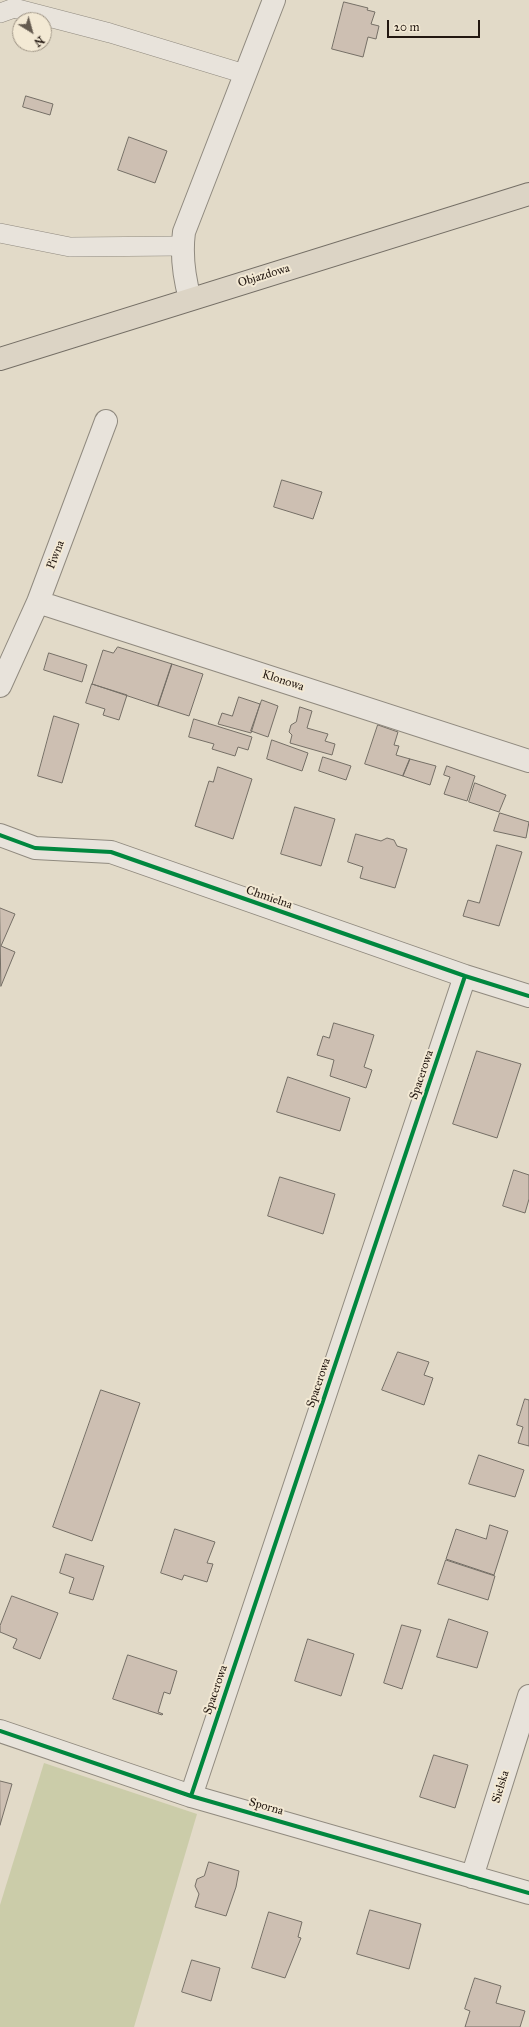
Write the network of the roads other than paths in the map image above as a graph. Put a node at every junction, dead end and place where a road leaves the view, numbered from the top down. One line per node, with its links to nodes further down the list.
1 (274, 0): 3 (street)
2 (0, 13): 3 (lane)
3 (245, 74): 6 (street)
4 (529, 194): 7 (main road, Objazdowa)
5 (0, 233): 6 (lane)
6 (182, 246): 7 (street)
7 (190, 299): 8 (main road, Objazdowa)
8 (0, 359)
9 (106, 421): 10 (street, Piwna)
10 (38, 602): 11 (street, Piwna); 12 (street, Klonowa)
11 (0, 686)
12 (529, 761)
13 (0, 835): 14 (street, Chmielna)
14 (465, 976): 15 (street, Chmielna); 18 (street, Spacerowa)
15 (529, 996)
16 (529, 1696): 19 (street, Sielska)
17 (0, 1731): 18 (street, Sporna)
18 (191, 1796): 19 (street, Sporna)
19 (472, 1877): 20 (street, Sporna)
20 (529, 1893)

